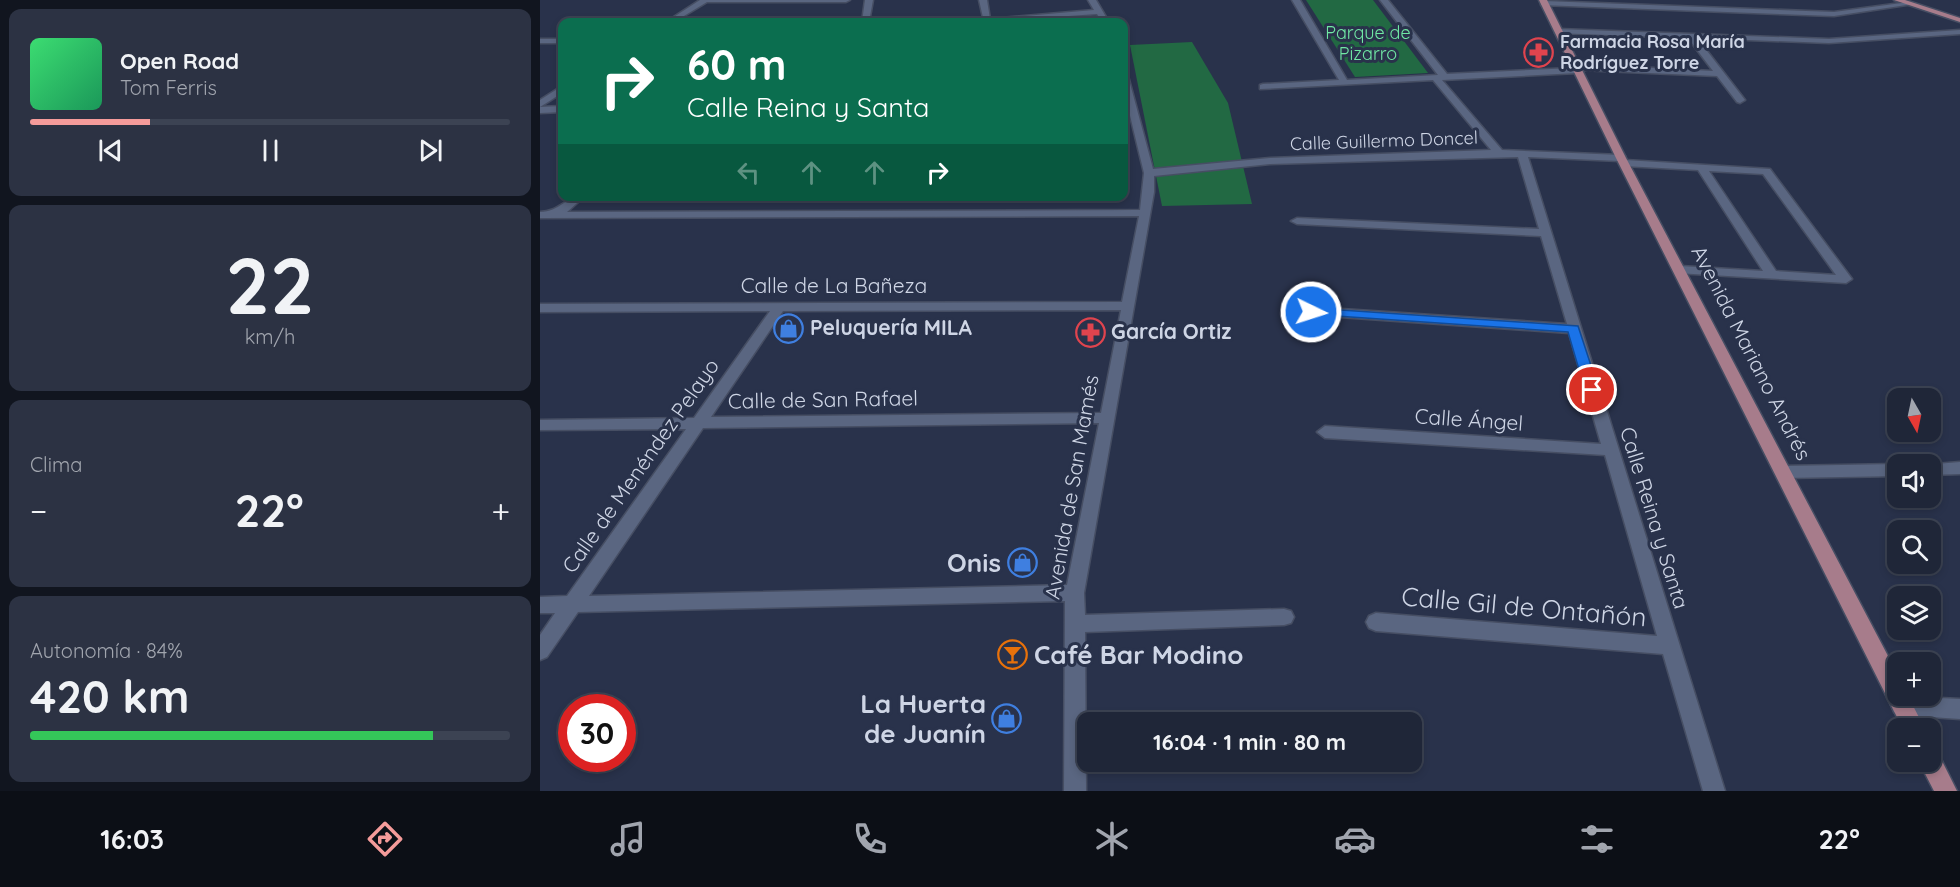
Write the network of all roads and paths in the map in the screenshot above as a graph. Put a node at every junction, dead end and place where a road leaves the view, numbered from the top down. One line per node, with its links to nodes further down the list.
1 (707, 0): 2 (street); 12 (street)
2 (846, 0)
3 (869, 0): 13 (street)
4 (983, 0): 14 (street)
5 (1092, 0): 11 (street)
6 (1296, 0): 26 (street)
7 (1384, 0): 25 (street)
8 (1898, 0): 10 (main road)
9 (1541, 1): 10 (street); 18 (main road, Avenida Mariano Andrés)
10 (1909, 4): 17 (main road)
11 (1099, 12): 15 (street); 16 (street)
12 (677, 18)
13 (866, 18)
14 (986, 18)
15 (1032, 18)
16 (1103, 18)
17 (1960, 20)
18 (1558, 31): 20 (street); 23 (main road, Avenida Mariano Andrés)
19 (1960, 32): 20 (street)
20 (1690, 35): 24 (street)
21 (540, 40): 22 (street)
22 (558, 41)
23 (1577, 69): 24 (street); 25 (street); 36 (main road, Avenida Mariano Andrés)
24 (1720, 74): 30 (street)
25 (1441, 78): 26 (street); 34 (street)
26 (1345, 83): 27 (street)
27 (1263, 87)
28 (558, 92): 31 (street)
29 (1128, 97): 38 (street, Avenida de San Mamés)
30 (1740, 100)
31 (540, 104)
32 (558, 109): 33 (street)
33 (540, 110)
34 (1499, 153): 35 (street, Calle Guillermo Doncel); 38 (street, Calle Guillermo Doncel)
35 (1522, 154): 36 (street, Calle Guillermo Doncel); 44 (street, Calle Reina y Santa)
36 (1622, 161): 37 (street, Calle Guillermo Doncel); 45 (main road, Avenida Mariano Andrés)
37 (1701, 167): 46 (street); 46 (street, Calle Guillermo Doncel)
38 (1149, 173): 40 (street, Avenida de San Mamés)
39 (574, 201): 42 (street)
40 (1145, 213): 42 (street); 48 (street, Avenida de San Mamés)
41 (540, 214): 42 (street)
42 (557, 214)
43 (1297, 221): 44 (street)
44 (1545, 233): 51 (street, Calle Reina y Santa)
45 (1680, 270): 46 (street); 60 (main road, Avenida Mariano Andrés)
46 (1772, 275)
47 (780, 306): 48 (street, Calle de La Bañeza); 49 (street, Calle de La Bañeza); 53 (street, Calle de Menéndez Pelayo)
48 (1129, 306): 52 (street, Avenida de San Mamés)
49 (540, 308)
50 (1311, 312): 51 (street)
51 (1574, 328): 56 (street, Calle Reina y Santa)
52 (1107, 418): 53 (street, Calle de San Rafael); 61 (street, Avenida de San Mamés)
53 (699, 423): 54 (street, Calle de San Rafael); 62 (street, Calle de Menéndez Pelayo)
54 (540, 424)
55 (1325, 432): 56 (street, Calle Ángel)
56 (1610, 450): 67 (street, Calle Reina y Santa)
57 (1960, 468): 58 (street)
58 (1941, 469)
59 (1887, 470): 60 (street)
60 (1784, 472): 69 (main road, Avenida Mariano Andrés)
61 (1075, 593): 62 (street); 66 (street, Avenida de San Mamés)
62 (572, 604): 63 (street); 68 (street, Calle de Menéndez Pelayo)
63 (540, 605)
64 (1284, 617): 66 (street, Avenida de San Mamés)
65 (1376, 622): 67 (street, Calle Gil de Ontañón)
66 (1075, 624): 73 (street, Avenida de San Mamés)
67 (1669, 646): 74 (street, Calle Reina y Santa)
68 (540, 651)
69 (1887, 675)
70 (1916, 706): 71 (street)
71 (1960, 709)
72 (1936, 772): 75 (main road)
73 (1076, 791)
74 (1714, 791)
75 (1946, 791)

